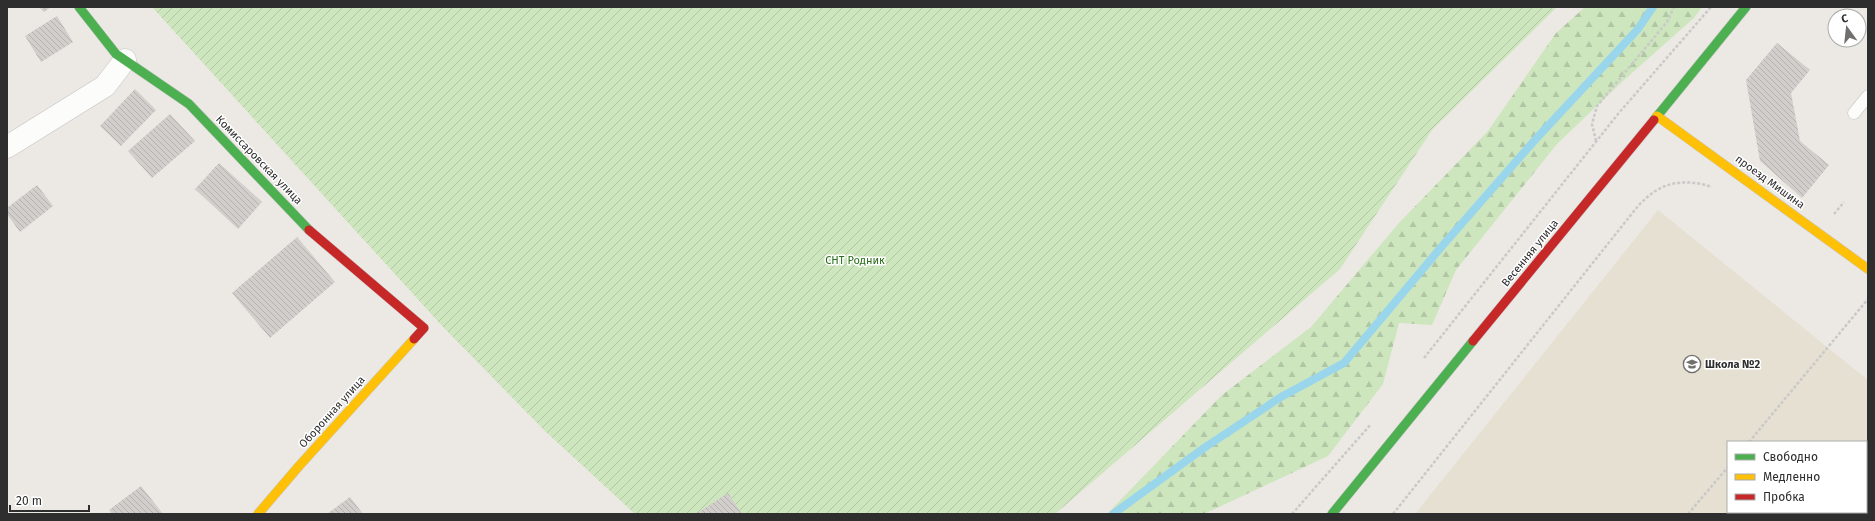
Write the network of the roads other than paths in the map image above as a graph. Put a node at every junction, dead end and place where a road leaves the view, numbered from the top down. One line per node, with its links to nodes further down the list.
1 (79, 7): 3 (street, Комиссаровская улица)
2 (1746, 7): 6 (street, Весенняя улица)
3 (125, 60): 7 (street); 9 (street, Комиссаровская улица)
4 (1868, 96): 5 (lane)
5 (1854, 113)
6 (1657, 116): 8 (street, проезд Мишина); 11 (street, Весенняя улица)
7 (7, 147)
8 (1868, 269)
9 (424, 328): 10 (street, Оборонная улица)
10 (258, 514)
11 (1332, 514)

